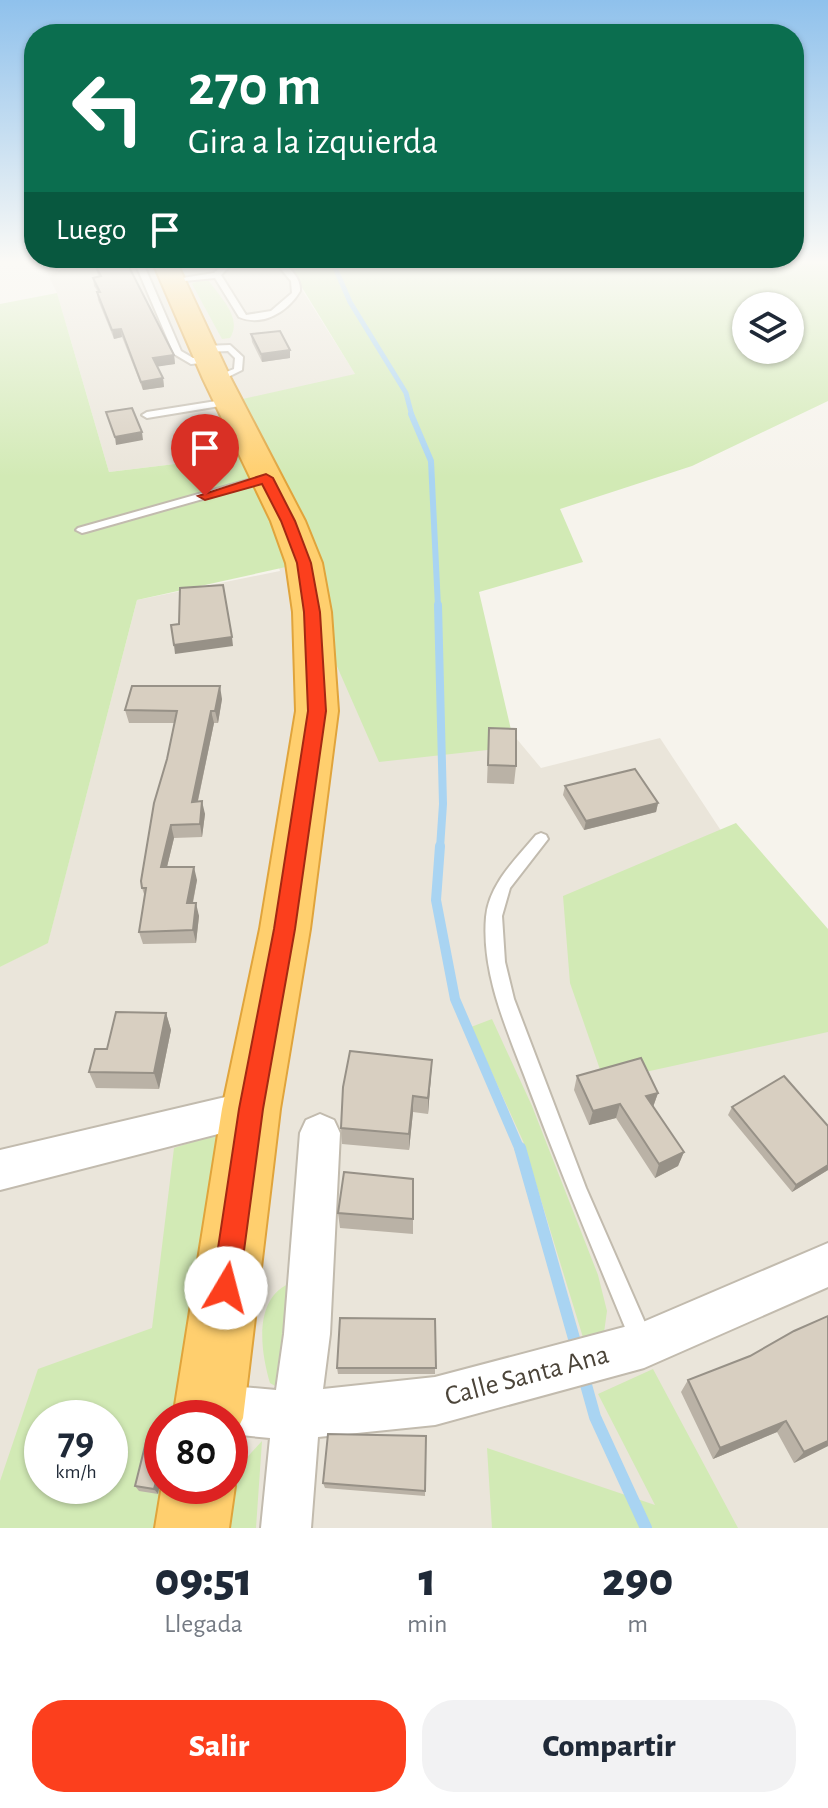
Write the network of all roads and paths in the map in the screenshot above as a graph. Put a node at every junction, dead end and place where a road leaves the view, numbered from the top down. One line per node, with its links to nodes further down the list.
1 (197, 334): 2 (highway)
2 (215, 372): 3 (lane); 4 (highway)
3 (147, 415)
4 (266, 478): 5 (lane); 7 (highway)
5 (82, 530)
6 (541, 839): 11 (lane)
7 (251, 1109): 9 (street); 12 (highway)
8 (320, 1133): 14 (street)
9 (0, 1170)
10 (828, 1265): 11 (street, Calle Santa Ana)
11 (632, 1348): 14 (street, Calle Santa Ana)
12 (211, 1400)
13 (248, 1414): 14 (street, Calle Santa Ana)
14 (296, 1416): 17 (street)
15 (195, 1504): 16 (highway)
16 (192, 1528)
17 (286, 1528)

